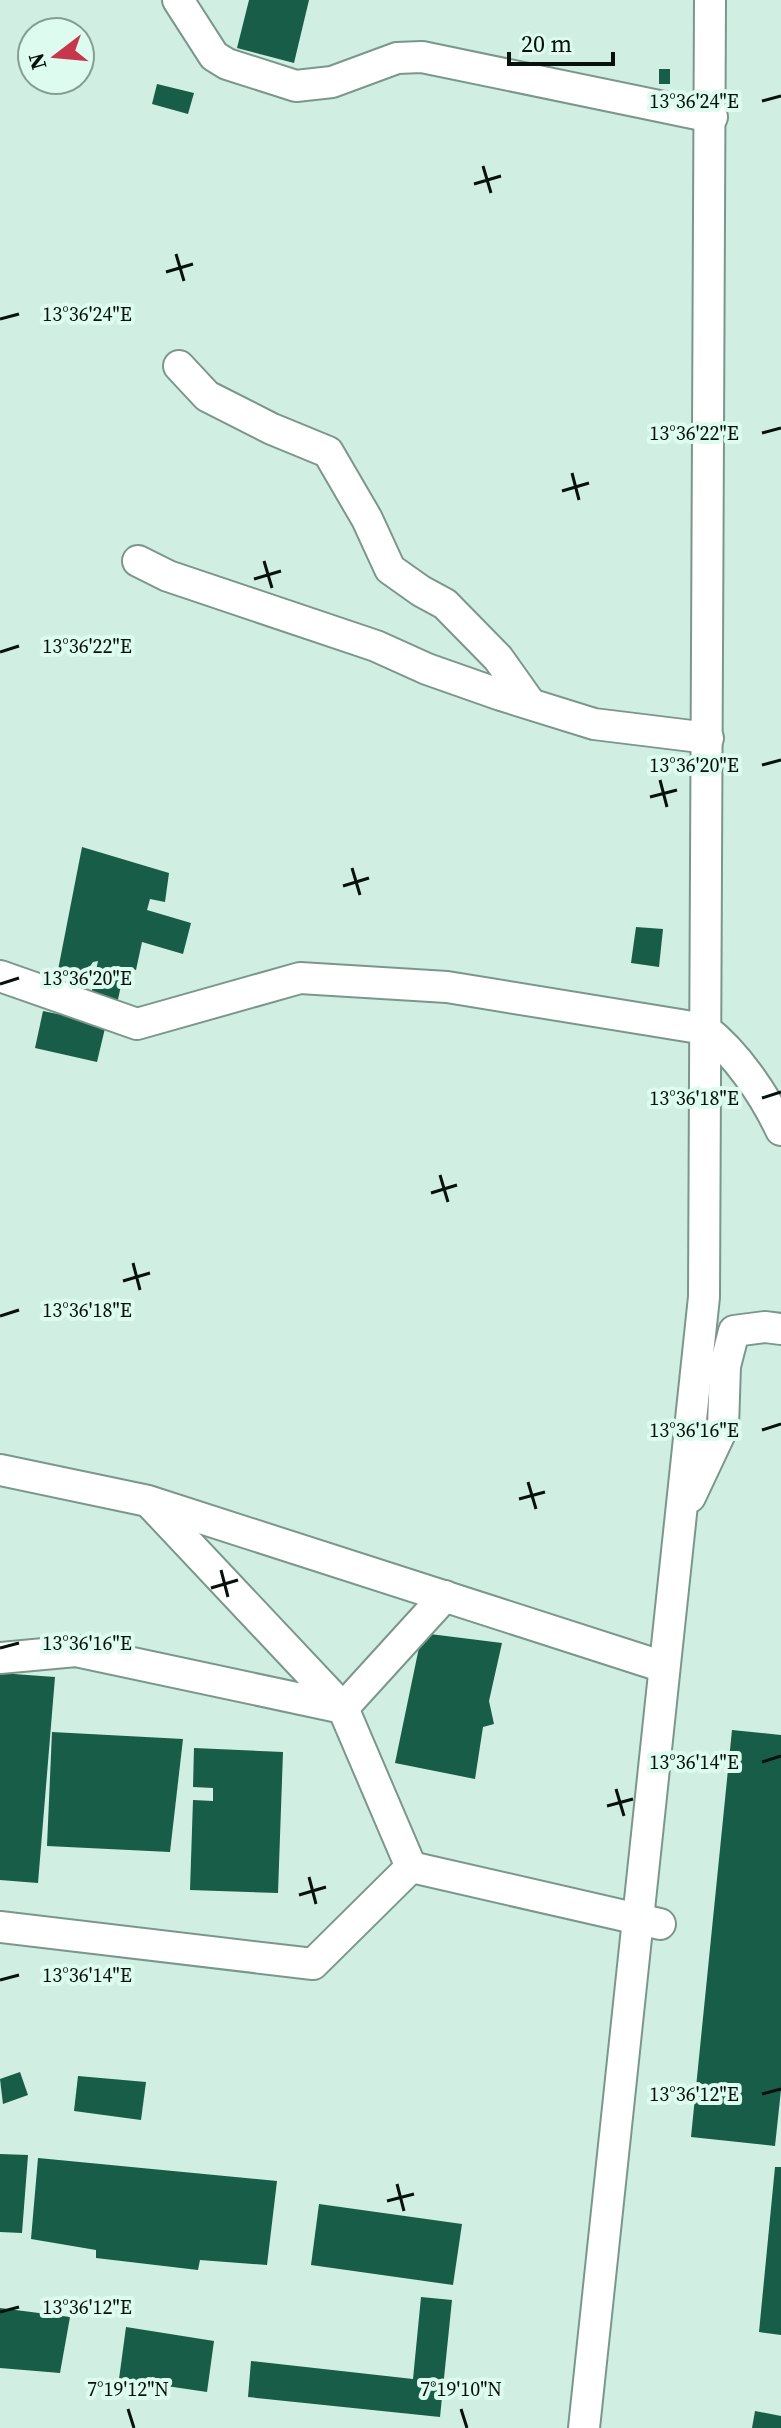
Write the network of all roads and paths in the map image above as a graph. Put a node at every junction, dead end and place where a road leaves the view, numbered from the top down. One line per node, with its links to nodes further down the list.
1 (178, 0): 3 (street)
2 (710, 0): 3 (street)
3 (712, 117): 7 (street)
4 (179, 366): 6 (street)
5 (138, 561): 6 (street)
6 (530, 703): 7 (street)
7 (708, 738): 9 (street)
8 (0, 976): 9 (street)
9 (705, 1029): 10 (street); 14 (street)
10 (781, 1130)
11 (781, 1329): 14 (street)
12 (0, 1470): 13 (street)
13 (148, 1501): 15 (street); 18 (street)
14 (680, 1517): 17 (street)
15 (445, 1596): 17 (street); 18 (street)
16 (0, 1658): 18 (street)
17 (664, 1667): 20 (street)
18 (343, 1708): 19 (street)
19 (411, 1867): 20 (street); 21 (street)
20 (649, 1922): 22 (street)
21 (0, 1927)
22 (584, 2428)

